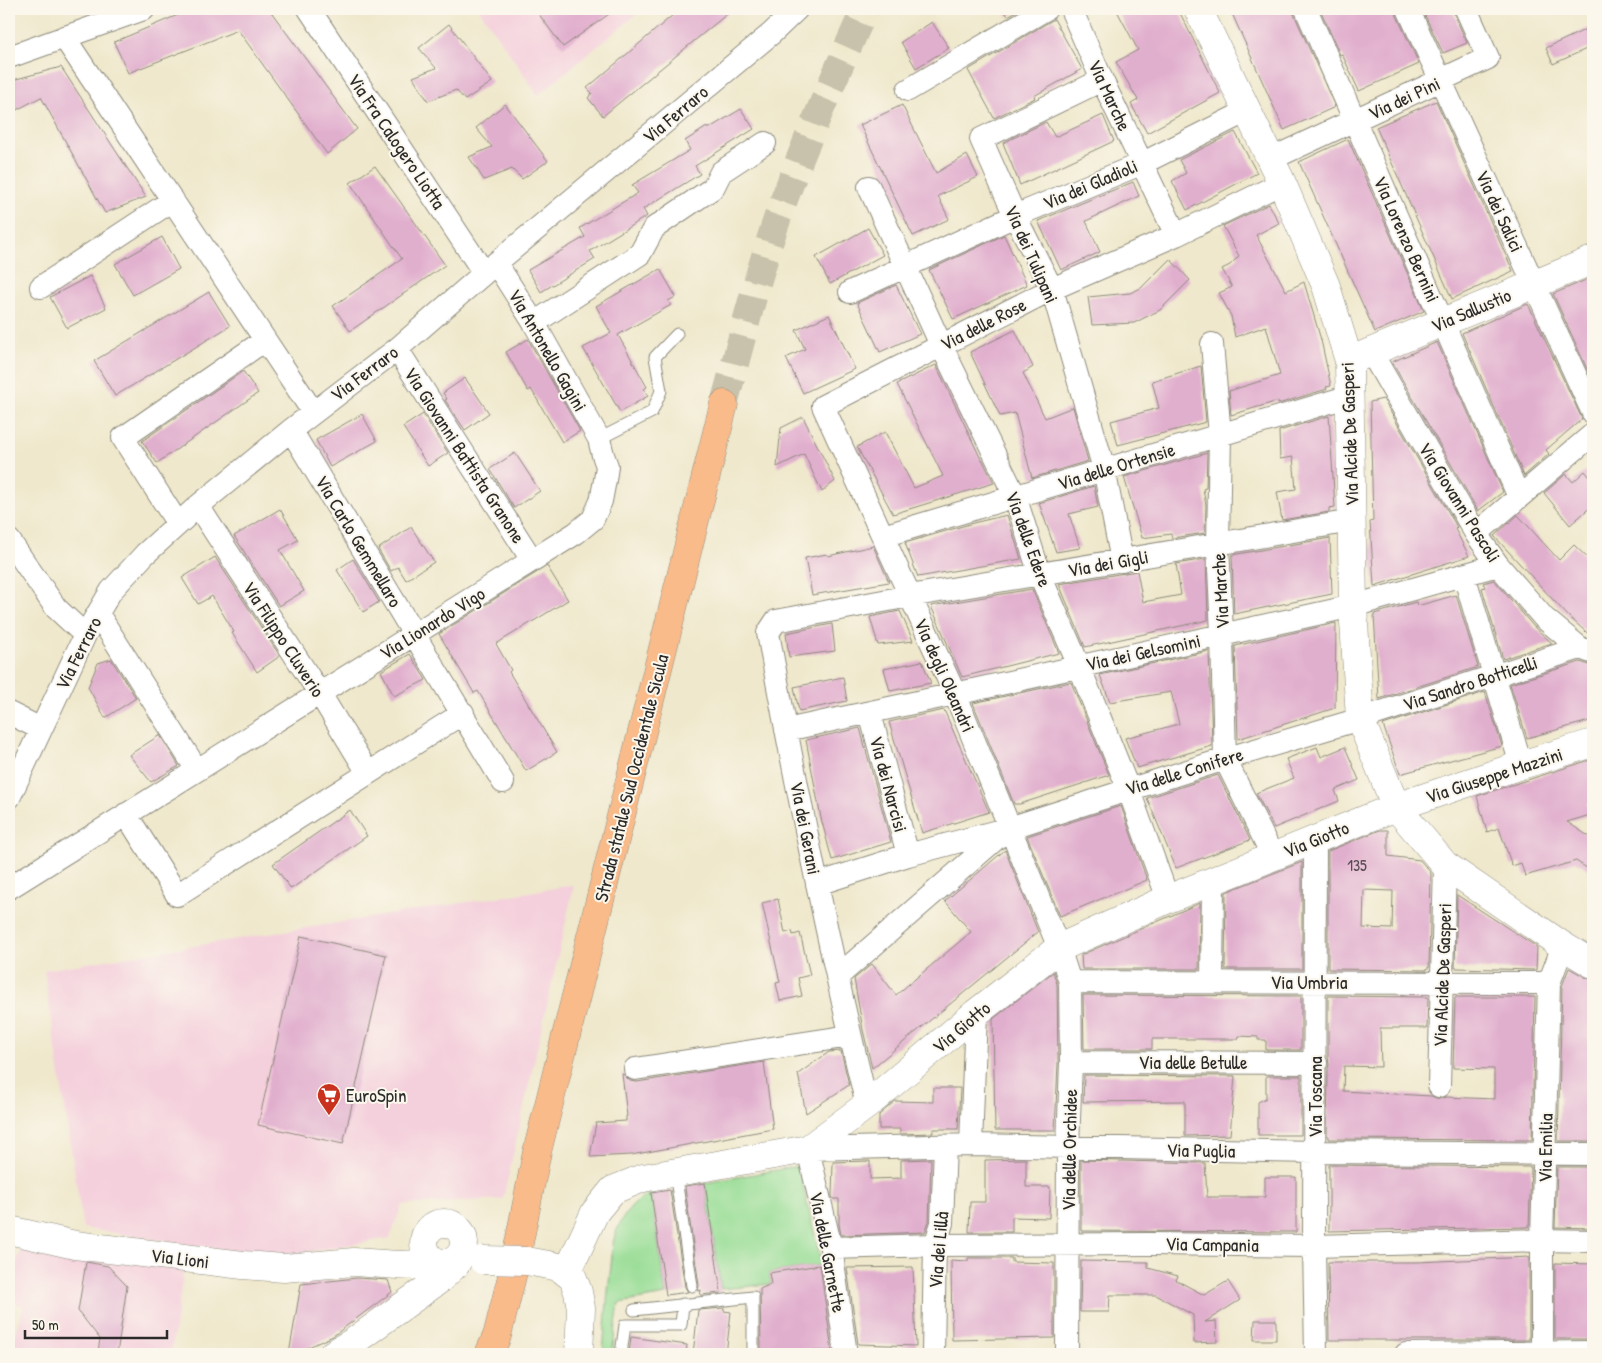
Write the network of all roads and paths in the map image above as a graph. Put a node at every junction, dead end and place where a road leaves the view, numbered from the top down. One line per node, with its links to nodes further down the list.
1 (144, 9): 10 (street)
2 (309, 9): 27 (street, Via Fra Calogero Liotta)
3 (797, 9): 27 (street, Via Ferraro)
4 (1046, 9): 14 (street)
5 (1071, 9): 12 (street, Via Marche)
6 (1198, 9): 15 (street, Via Alcide De Gasperi)
7 (1306, 9): 16 (street, Via Lorenzo Bernini)
8 (1408, 9): 13 (street, Via dei Salici)
9 (1466, 9): 13 (street, Via dei Pini)
10 (64, 37): 11 (street); 22 (street)
11 (9, 57)
12 (1102, 80): 19 (street, Via Marche); 23 (street, Via dei Tulipani)
13 (1440, 81): 16 (street, Via dei Pini); 28 (street, Via dei Salici)
14 (908, 90)
15 (1247, 111): 18 (street, Via Alcide De Gasperi); 19 (street, Via dei Gladioli)
16 (1355, 120): 18 (street, Via dei Pini); 33 (street, Via Lorenzo Bernini)
17 (765, 143): 32 (street)
18 (1271, 158): 20 (street, Via Alcide De Gasperi)
19 (1142, 163): 23 (street, Via dei Gladioli); 24 (street, Via Marche)
20 (1282, 183): 24 (street, Via delle Rose); 39 (street, Via Alcide De Gasperi)
21 (869, 187): 26 (street, Via delle Edere)
22 (173, 200): 29 (street); 35 (street)
23 (1015, 216): 26 (street, Via dei Gladioli); 30 (street, Via dei Tulipani)
24 (1176, 236): 30 (street, Via delle Rose)
25 (1593, 260): 28 (street, Via Sallustio)
26 (906, 266): 31 (street, Via dei Gladioli); 37 (street, Via delle Edere)
27 (490, 268): 32 (street, Via Antonello Gagini); 38 (street, Via Ferraro)
28 (1534, 284): 33 (street, Via Sallustio); 44 (street, Via dei Salici)
29 (41, 286)
30 (1052, 289): 37 (street, Via delle Rose); 49 (street, Via dei Tulipani)
31 (850, 292)
32 (534, 322): 48 (street, Via Antonello Gagini)
33 (1443, 322): 39 (street, Via Sallustio); 51 (street, Via Lorenzo Bernini)
34 (677, 334): 48 (lane)
35 (265, 340): 43 (street); 54 (street)
36 (1212, 344): 47 (street, Via Marche)
37 (941, 345): 42 (street, Via delle Rose); 50 (street, Via delle Edere)
38 (397, 350): 43 (street, Via Ferraro); 59 (street, Via Giovanni Battista Granone)
39 (1360, 357): 40 (street, Via Alcide De Gasperi); 55 (street, Via Giovanni Pascoli)
40 (1350, 396): 47 (street, Via delle Ortensie); 53 (street, Via Alcide De Gasperi)
41 (724, 404): 121 (main road, Strada statale Sud Occidentale Sicula)
42 (823, 406): 56 (street, Via degli Oleandri)
43 (313, 412): 45 (street, Via Ferraro)
44 (1593, 413)
45 (291, 430): 52 (street, Via Ferraro); 68 (street, Via Carlo Gemmellaro)
46 (1593, 434): 51 (street)
47 (1220, 435): 49 (street, Via delle Ortensie); 58 (street, Via Marche)
48 (598, 439): 59 (street, Via Lionardo Vigo)
49 (1104, 469): 50 (street, Via delle Ortensie); 60 (street, Via dei Tulipani)
50 (1015, 496): 56 (street, Via delle Ortensie); 62 (street, Via delle Edere)
51 (1519, 497): 55 (street)
52 (198, 506): 54 (street, Via Ferraro); 74 (street, Via Filippo Cluverio)
53 (1352, 521): 58 (street, Via dei Gigli); 65 (street, Via Alcide De Gasperi)
54 (178, 524): 66 (street, Via Ferraro)
55 (1476, 534): 61 (street, Via Giovanni Pascoli)
56 (883, 536): 64 (street, Via degli Oleandri)
57 (9, 540): 69 (street)
58 (1218, 544): 60 (street, Via dei Gigli); 70 (street, Via Marche)
59 (532, 560): 68 (street, Via Lionardo Vigo)
60 (1122, 561): 62 (street, Via dei Gigli)
61 (1498, 566): 63 (street, Via dei Gelsomini); 71 (street, Via Giovanni Pascoli)
62 (1040, 575): 64 (street, Via dei Gigli); 72 (street, Via delle Edere)
63 (1464, 575): 65 (street, Via dei Gelsomini); 73 (street)
64 (910, 596): 67 (street, Via dei Gigli); 75 (street, Via degli Oleandri)
65 (1353, 606): 70 (street, Via dei Gelsomini); 79 (street, Via Alcide De Gasperi)
66 (98, 614): 69 (street, Via Ferraro); 85 (street)
67 (776, 620): 81 (street, Via dei Gerani)
68 (415, 634): 74 (street, Via Lionardo Vigo); 77 (street, Via Carlo Gemmellaro)
69 (85, 635): 80 (street, Via Ferraro)
70 (1222, 635): 72 (street, Via dei Gelsomini); 83 (street, Via Marche)
71 (1587, 650): 73 (street, Via Sandro Botticelli)
72 (1079, 666): 75 (street, Via dei Gelsomini); 88 (street, Via delle Edere)
73 (1494, 675): 79 (street, Via Sandro Botticelli); 84 (street)
74 (320, 694): 85 (street, Via Lionardo Vigo); 86 (street, Via Filippo Cluverio)
75 (955, 694): 78 (street, Via dei Gelsomini); 92 (street, Via degli Oleandri)
76 (9, 713): 80 (street)
77 (463, 713): 86 (street); 87 (street, Via Carlo Gemmellaro)
78 (870, 713): 81 (street, Via dei Gelsomini); 94 (street, Via dei Narcisi)
79 (1360, 719): 83 (street, Via delle Conifere); 90 (street, Via Alcide De Gasperi)
80 (41, 729): 89 (street, Via Ferraro)
81 (786, 730): 98 (street, Via dei Gerani)
82 (1593, 743): 84 (street, Via Giuseppe Mazzini)
83 (1225, 758): 88 (street, Via delle Conifere); 95 (street, Via Marche)
84 (1521, 765): 90 (street, Via Giuseppe Mazzini)
85 (197, 770): 91 (street, Via Lionardo Vigo)
86 (368, 773): 91 (street)
87 (503, 782)
88 (1128, 788): 92 (street, Via delle Conifere); 100 (street, Via delle Edere)
89 (9, 798)
90 (1396, 807): 93 (street, Via Giotto); 96 (street, Via Alcide De Gasperi)
91 (126, 814): 99 (street, Via Lionardo Vigo)
92 (1009, 828): 94 (street, Via delle Conifere); 102 (street, Via degli Oleandri); 104 (street, Via delle Conifere)
93 (1316, 840): 95 (street, Via Giotto); 107 (street, Via Toscana)
94 (908, 855): 98 (street, Via delle Conifere)
95 (1273, 857): 97 (street, Via Giotto)
96 (1445, 865): 101 (street, Via Alcide De Gasperi); 109 (street, Via Alcide De Gasperi)
97 (1213, 881): 100 (street, Via Giotto); 106 (street)
98 (817, 884): 104 (street, Via dei Gerani)
99 (9, 888)
100 (1168, 899): 102 (street, Via Giotto)
101 (1563, 946): 103 (street, Via Alcide De Gasperi); 108 (street, Via Emilia)
102 (1059, 948): 105 (street, Via delle Orchidee); 110 (street, Via Giotto)
103 (1593, 964)
104 (838, 977): 111 (street, Via dei Gerani)
105 (1070, 982): 106 (street, Via Umbria); 112 (street, Via delle Orchidee)
106 (1212, 982): 107 (street, Via Umbria)
107 (1315, 982): 109 (street, Via Umbria); 113 (street, Via Toscana)
108 (1548, 982): 109 (street, Via Umbria); 123 (street, Via Emilia)
109 (1442, 983): 115 (street, Via Alcide De Gasperi)
110 (976, 1014): 116 (street, Via Giotto); 118 (street)
111 (850, 1036): 114 (street); 116 (street, Via dei Gerani)
112 (1071, 1062): 113 (street, Via delle Betulle); 119 (street, Via delle Orchidee)
113 (1316, 1063): 122 (street, Via Toscana)
114 (635, 1069)
115 (1439, 1086)
116 (867, 1105): 120 (street, Via Giotto)
117 (945, 1146): 118 (street, Via Puglia); 120 (street, Via Puglia); 130 (street, Via dei Lillà)
118 (971, 1146): 119 (street, Via Puglia)
119 (1068, 1147): 122 (street, Via Puglia); 129 (street, Via delle Orchidee)
120 (808, 1149): 125 (street, Via Giotto); 132 (street, Via delle Garnette)
121 (537, 1152): 143 (main road, Strada statale Sud Occidentale Sicula); 144 (main road, Strada statale Sud Occidentale Sicula)
122 (1315, 1152): 123 (street, Via Puglia); 131 (street, Via Toscana)
123 (1545, 1154): 124 (street, Via Puglia); 127 (street, Via Emilia)
124 (1593, 1154)
125 (675, 1172): 135 (street, Via Giotto); 136 (lane)
126 (9, 1230): 134 (street, Via Lioni)
127 (1542, 1240): 128 (street, Via Campania); 131 (street, Via Campania); 140 (street, Via Emilia)
128 (1593, 1241)
129 (1067, 1244): 130 (street, Via Campania); 131 (street, Via Campania); 150 (street, Via delle Orchidee)
130 (935, 1245): 132 (street, Via Campania); 149 (street, Via dei Lillà)
131 (1314, 1246): 151 (street, Via Toscana)
132 (831, 1248): 148 (street, Via delle Garnette)
133 (442, 1255): 134 (street); 134 (street); 135 (street, bridge); 137 (street); 137 (street)
134 (354, 1262)
135 (567, 1273): 145 (street)
136 (692, 1286)
137 (407, 1299): 142 (street)
138 (683, 1304): 139 (lane); 146 (lane); 147 (lane)
139 (634, 1310)
140 (1542, 1352): 141 (street); 152 (street)
141 (1593, 1352)
142 (333, 1354)
143 (468, 1354)
144 (489, 1354)
145 (579, 1354)
146 (621, 1354)
147 (753, 1354)
148 (846, 1354)
149 (933, 1354)
150 (1067, 1354)
151 (1316, 1354)
152 (1406, 1354)

